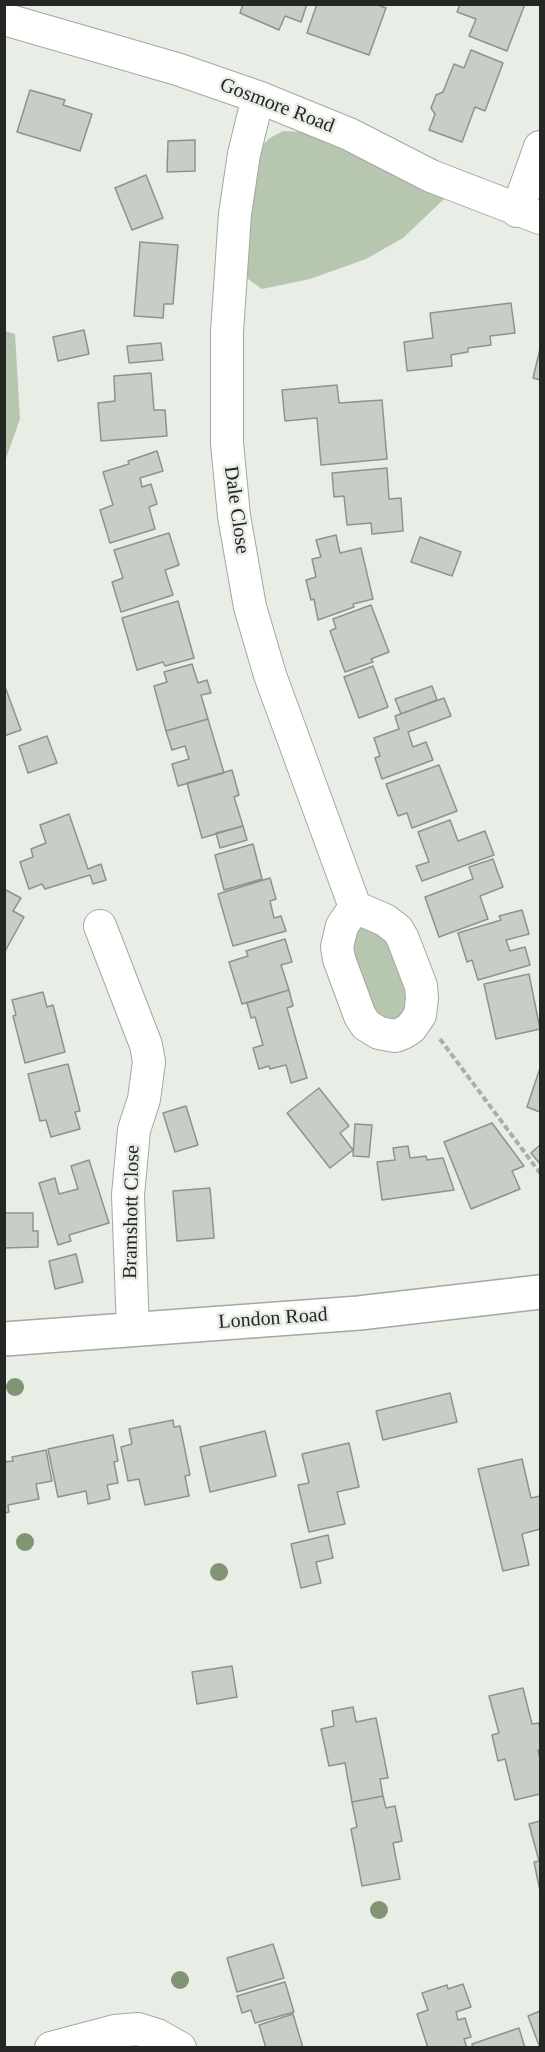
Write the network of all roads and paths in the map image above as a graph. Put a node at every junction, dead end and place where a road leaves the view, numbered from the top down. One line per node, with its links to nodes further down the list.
1 (4, 19): 2 (street, Gosmore Road)
2 (258, 97): 4 (street, Gosmore Road); 5 (street, Dale Close)
3 (540, 147): 4 (street)
4 (529, 214)
5 (355, 907): 7 (street); 7 (street)
6 (100, 926): 10 (street, Bramshott Close)
7 (416, 1023): 8 (path)
8 (540, 1173)
9 (540, 1293): 10 (main road, London Road)
10 (133, 1329): 11 (main road, London Road)
11 (4, 1339)
12 (51, 2048): 13 (street)
13 (180, 2048)

